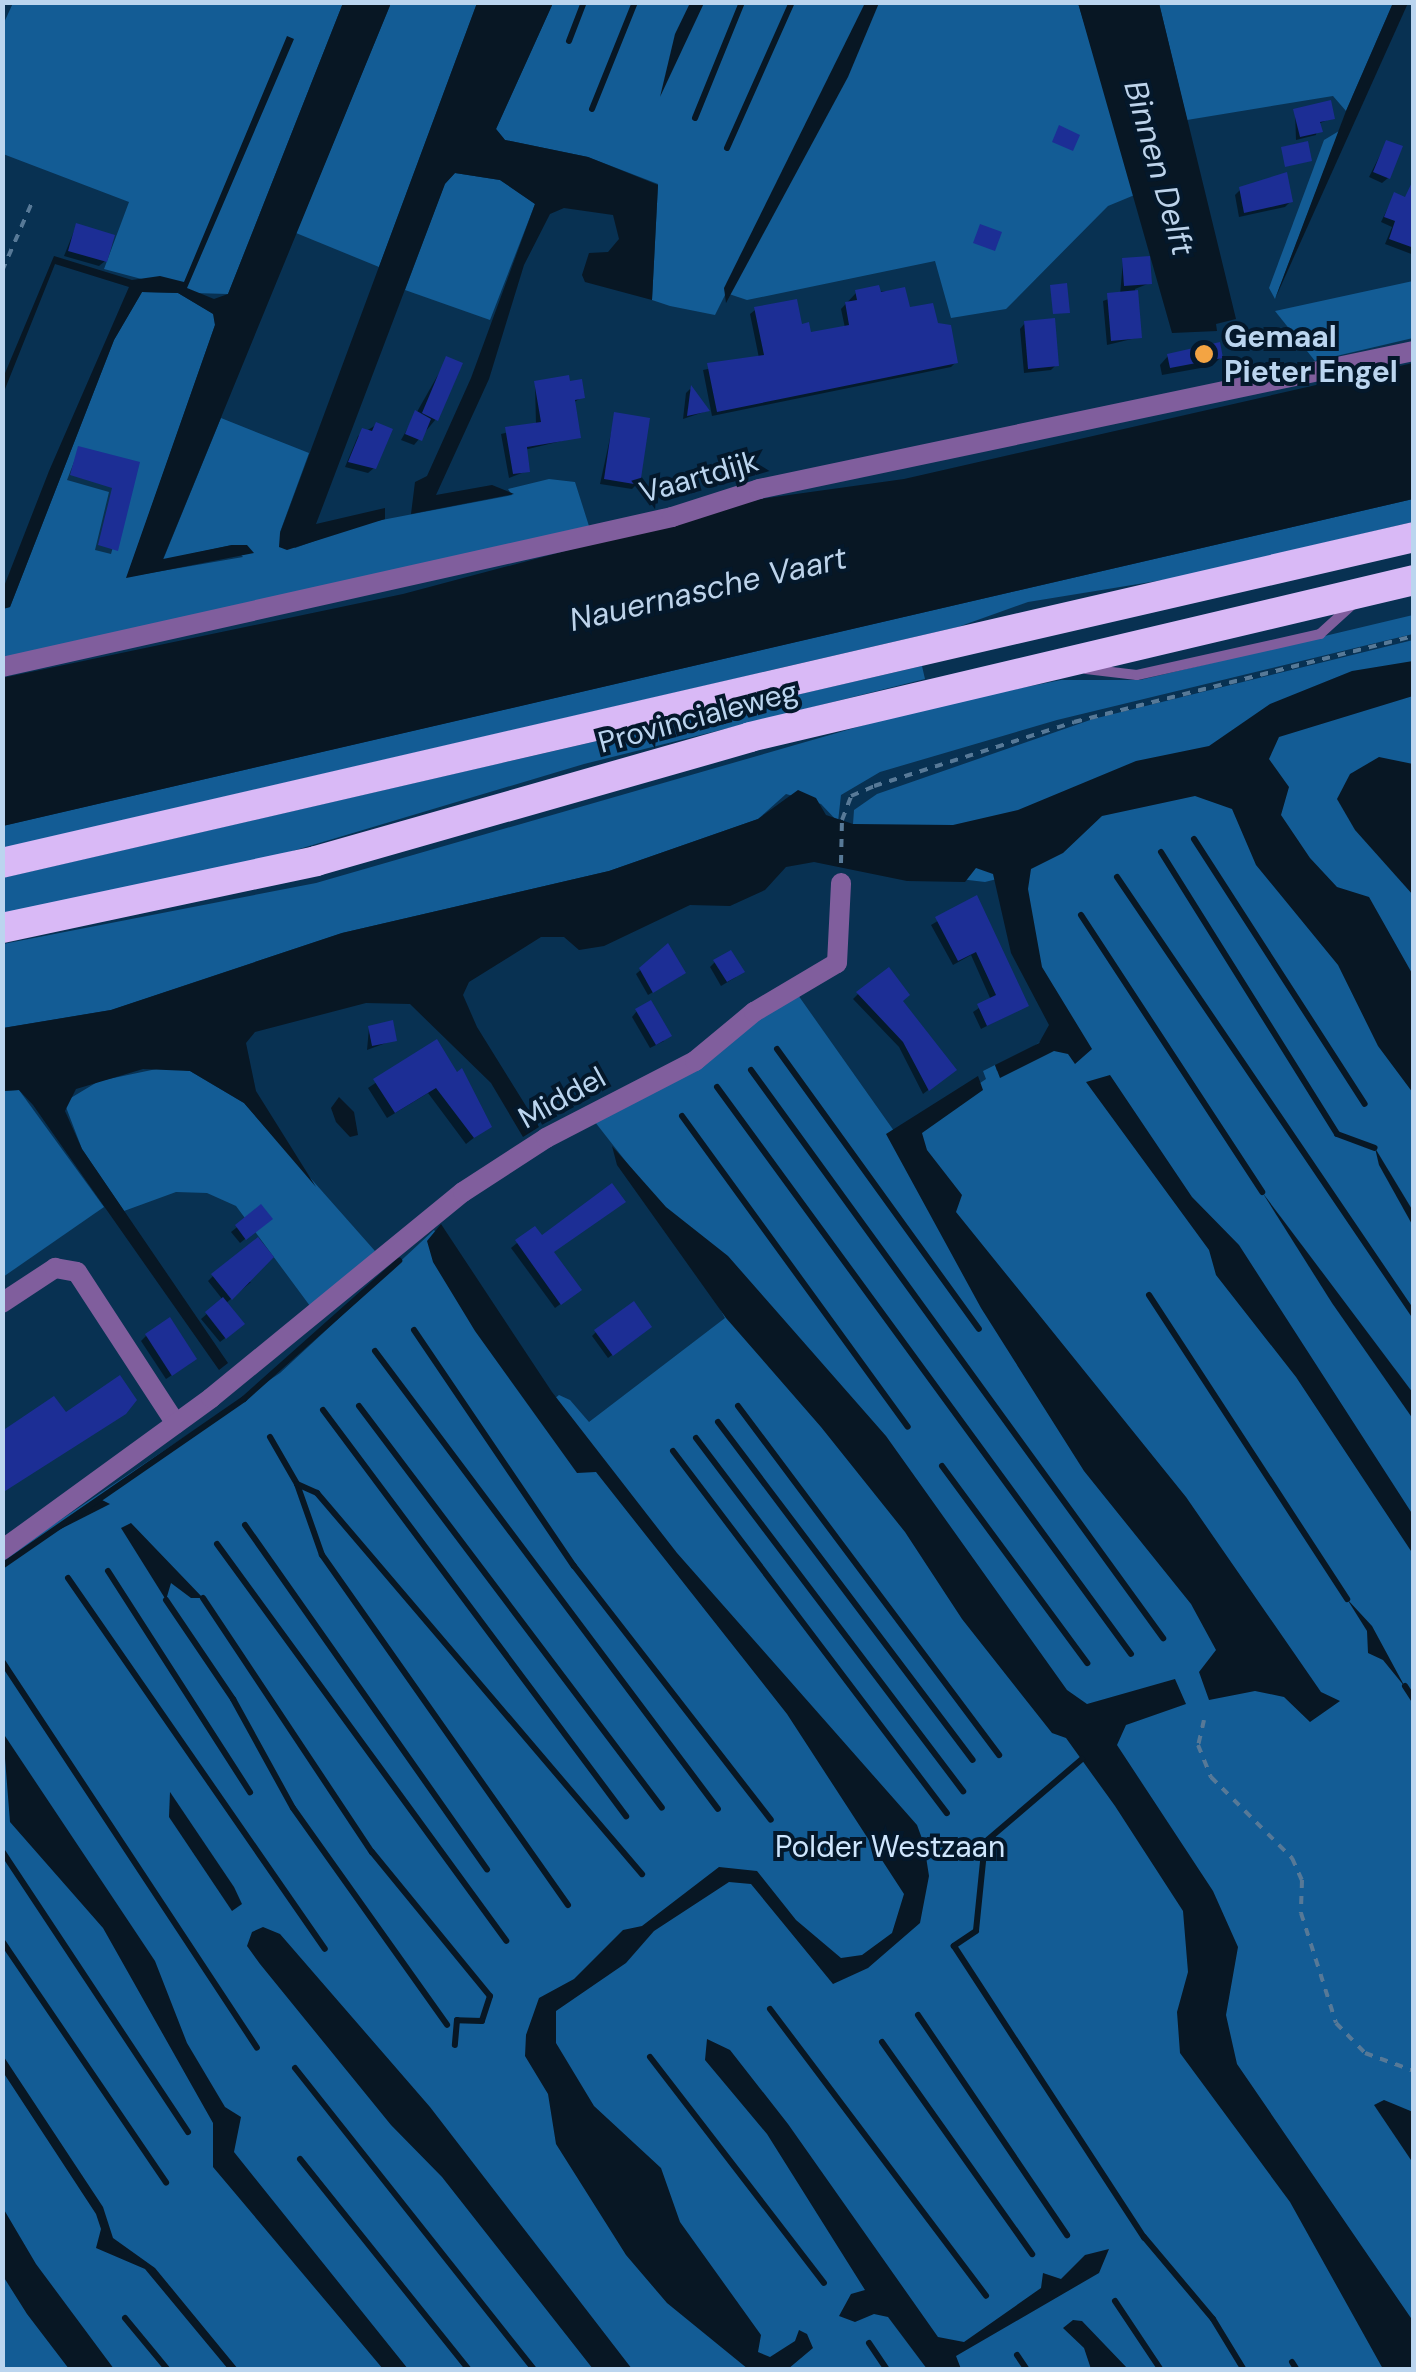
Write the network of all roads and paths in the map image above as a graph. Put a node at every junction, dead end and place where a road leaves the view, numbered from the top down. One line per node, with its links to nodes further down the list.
1 (32, 200): 2 (path)
2 (2, 271)
3 (1414, 352): 7 (street, Vaartdijk)
4 (1414, 537): 8 (highway, Provincialeweg)
5 (1414, 580): 10 (highway, Provincialeweg)
6 (1414, 636): 9 (path)
7 (2, 667)
8 (2, 863)
9 (842, 882): 12 (street, Middel)
10 (2, 928)
11 (2, 1303): 12 (street)
12 (176, 1424): 13 (street, Middel)
13 (2, 1550)
14 (1204, 1720): 15 (path)
15 (1414, 2071)

